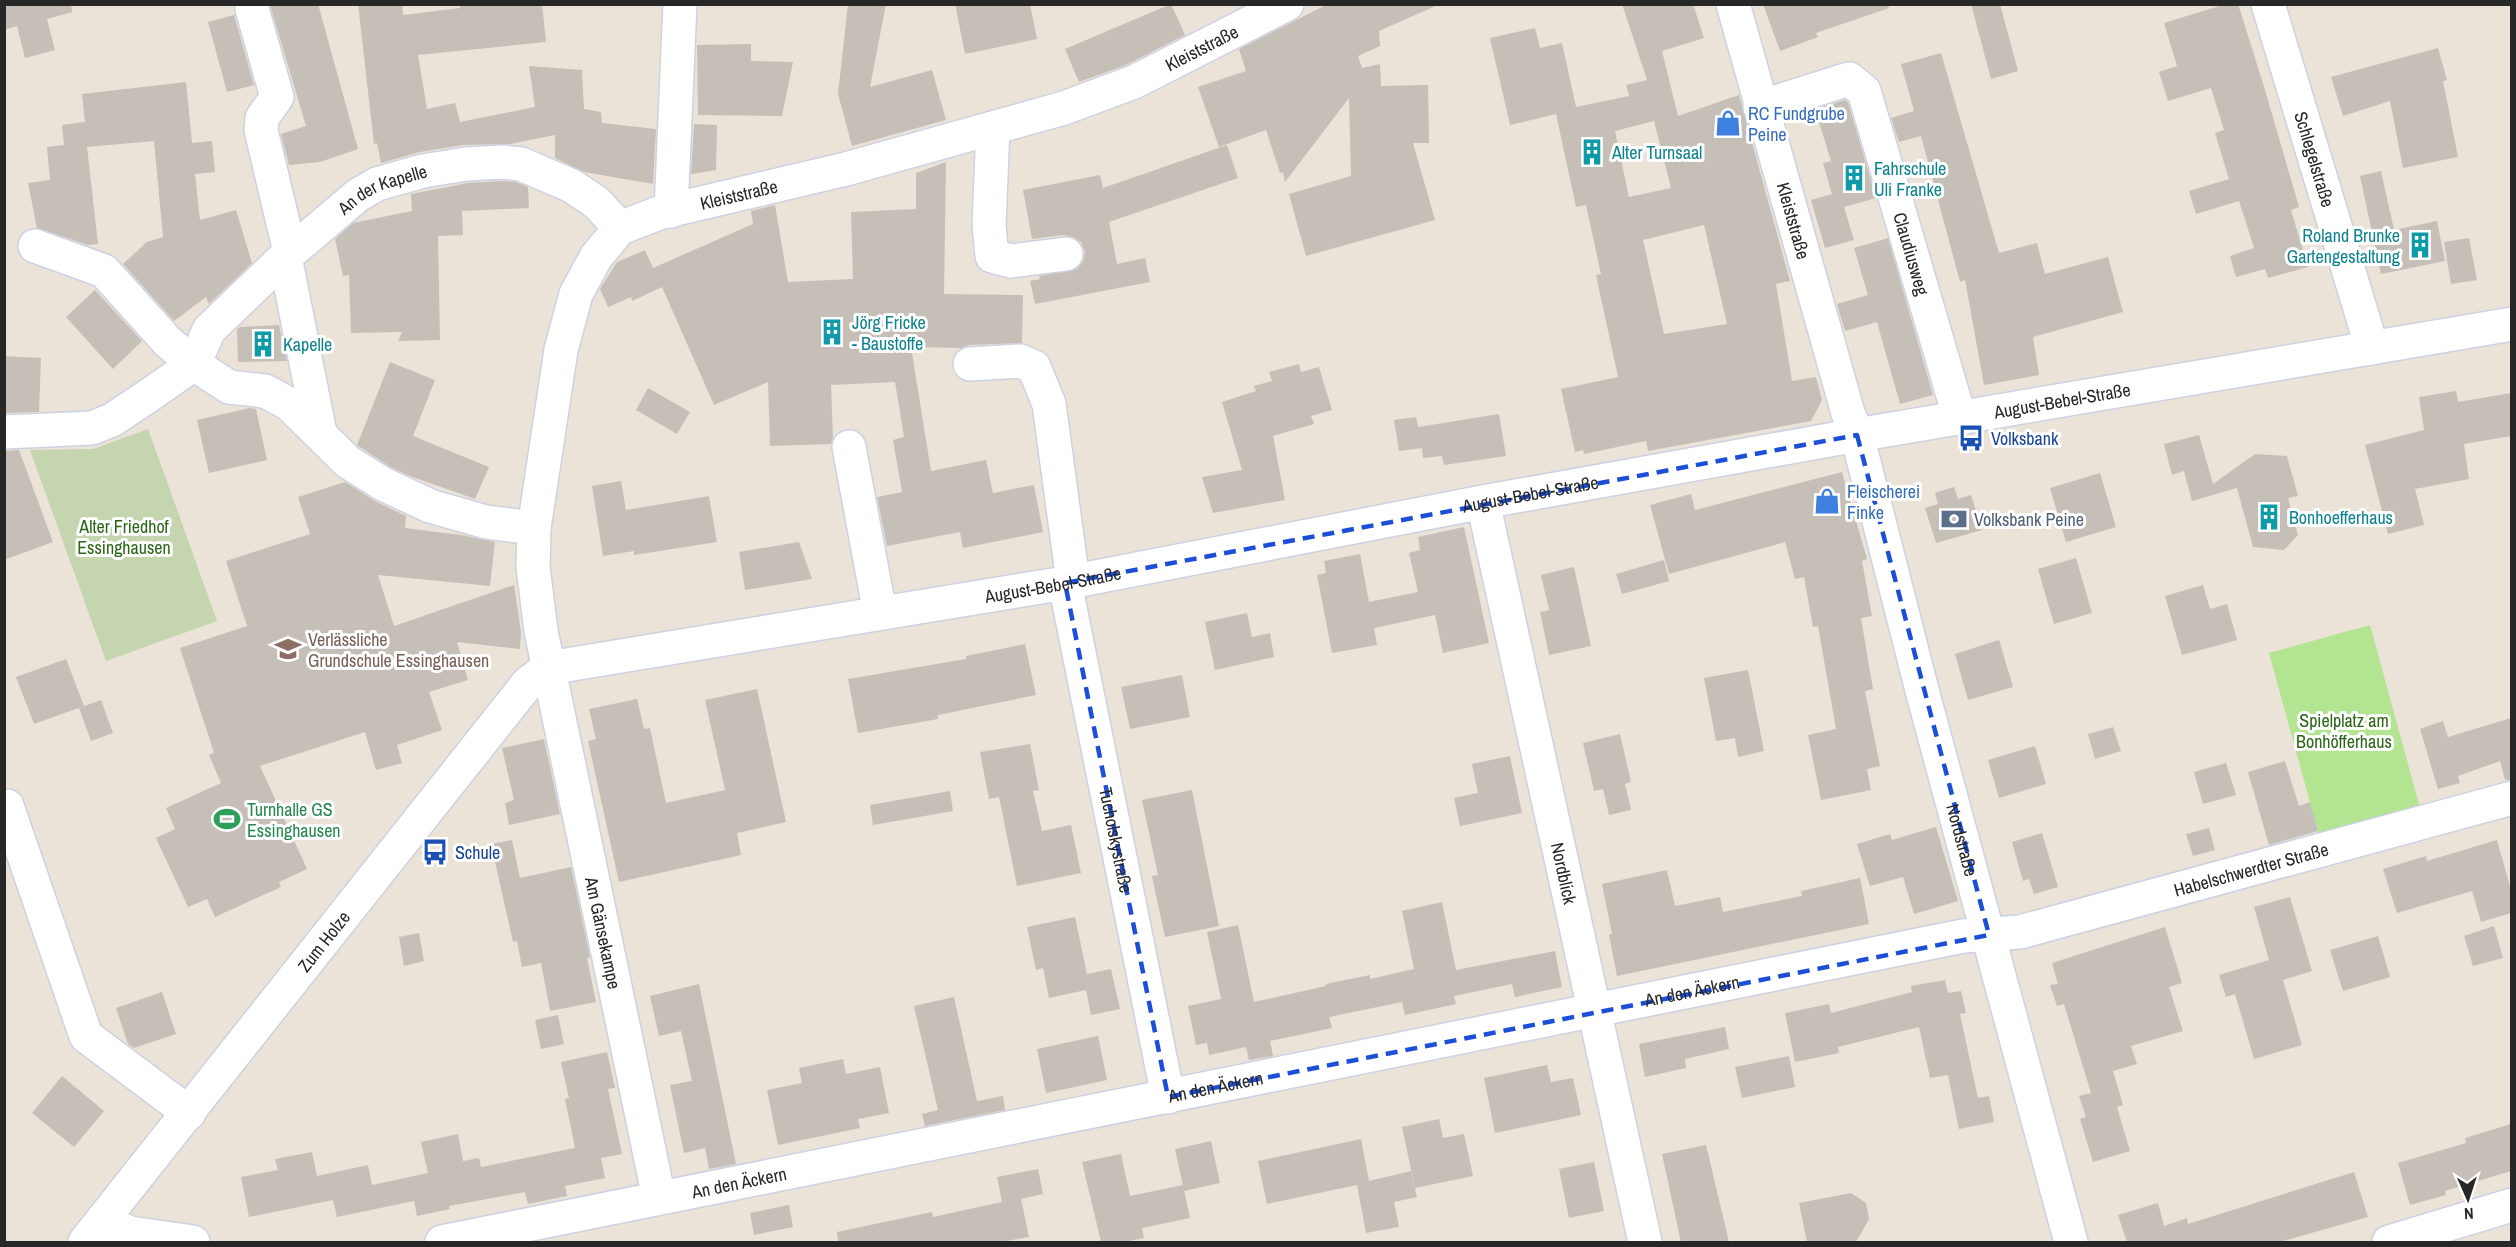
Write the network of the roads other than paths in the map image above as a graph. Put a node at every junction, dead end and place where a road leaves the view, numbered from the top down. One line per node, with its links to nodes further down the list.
1 (680, 4): 8 (street)
2 (1287, 4): 7 (street, Kleiststraße)
3 (1733, 4): 6 (street, Kleiststraße)
4 (2268, 4): 14 (street, Schlegelstraße)
5 (252, 9): 11 (street)
6 (1760, 106): 17 (street, Claudiusweg); 20 (street, Kleiststraße)
7 (993, 128): 8 (street, Kleiststraße); 12 (street)
8 (671, 211): 9 (street, Kleiststraße)
9 (620, 228): 11 (street, An der Kapelle); 23 (street)
10 (35, 246): 15 (street)
11 (287, 254): 15 (street, An der Kapelle); 19 (street)
12 (1066, 254)
13 (2511, 324): 14 (street, August-Bebel-Straße)
14 (2372, 348): 17 (street, August-Bebel-Straße)
15 (194, 364): 18 (street); 19 (street)
16 (970, 364): 24 (street, Tucholskystraße)
17 (1960, 419): 20 (street, August-Bebel-Straße)
18 (4, 432)
19 (320, 433): 23 (street)
20 (1857, 435): 22 (street, August-Bebel-Straße); 29 (street, Nordstraße)
21 (849, 447): 25 (street)
22 (1483, 502): 24 (street, August-Bebel-Straße); 30 (street, Nordblick)
23 (534, 528): 26 (street)
24 (1069, 582): 25 (street, August-Bebel-Straße); 31 (street, Tucholskystraße)
25 (880, 613): 26 (street, August-Bebel-Straße)
26 (548, 668): 32 (street, Zum Holze); 33 (street, Am Gänsekampe)
27 (2511, 798): 29 (street, Habelschwerdter Straße)
28 (7, 806): 32 (street)
29 (1989, 935): 30 (street, An den Äckern); 39 (street, Nordstraße)
30 (1594, 1012): 31 (street, An den Äckern); 38 (street, Nordblick)
31 (1168, 1097): 33 (street, An den Äckern)
32 (189, 1113): 35 (street, Zum Holze)
33 (659, 1198): 37 (street, An den Äckern)
34 (2511, 1205): 40 (street)
35 (95, 1232): 36 (street)
36 (193, 1242)
37 (442, 1242)
38 (1645, 1242)
39 (2071, 1242)
40 (2389, 1242)

